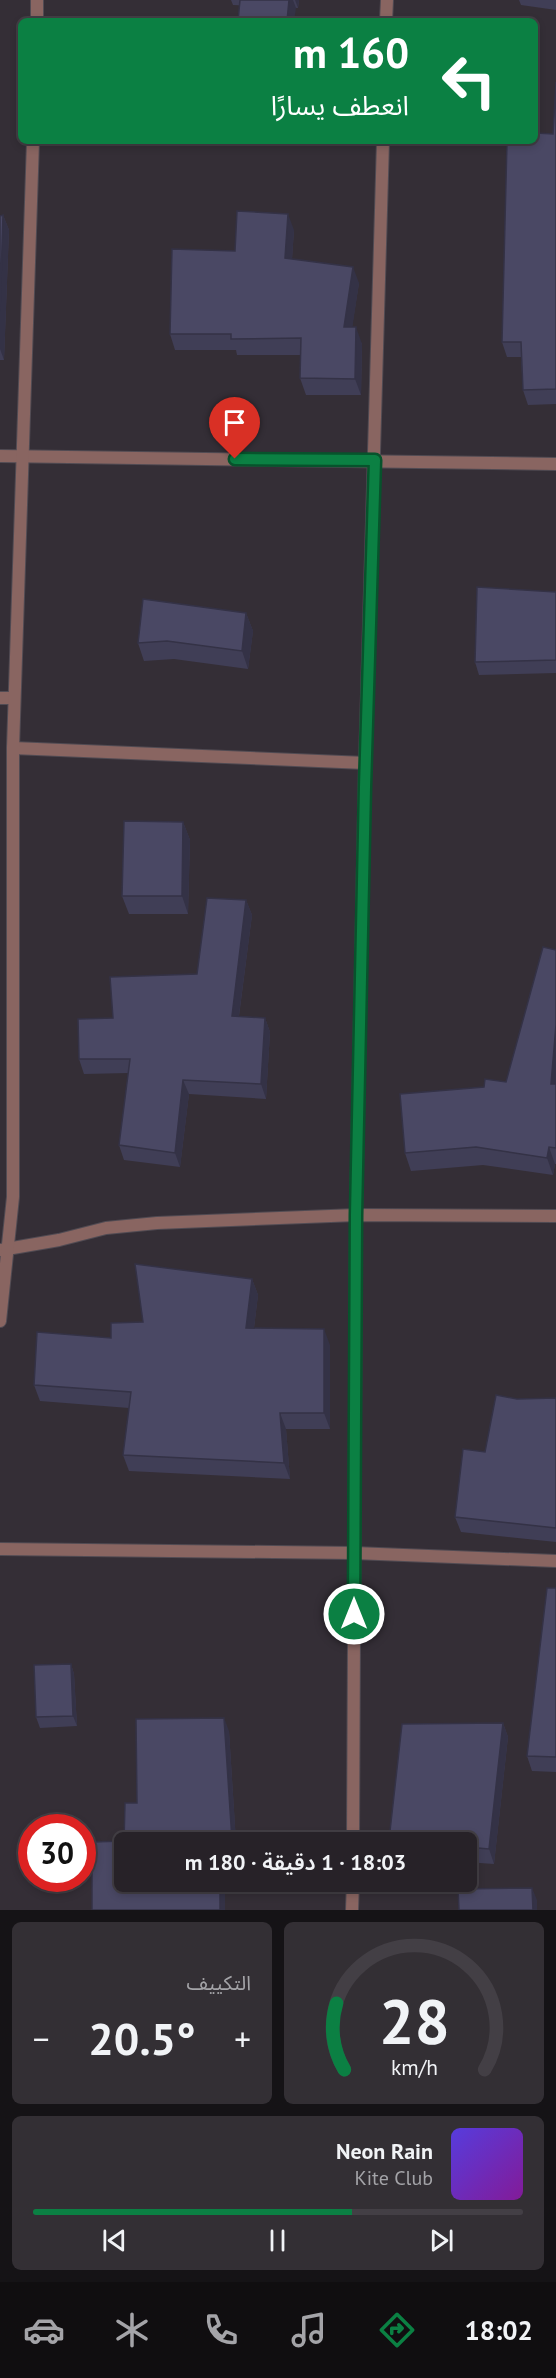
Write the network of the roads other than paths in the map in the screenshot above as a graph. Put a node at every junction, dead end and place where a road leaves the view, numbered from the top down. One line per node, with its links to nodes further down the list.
1 (37, 0): 3 (street)
2 (387, 0): 4 (street)
3 (37, 18)
4 (386, 18)
5 (33, 144): 8 (street)
6 (383, 144): 9 (street)
7 (0, 456): 8 (street)
8 (23, 456): 9 (street); 12 (street)
9 (375, 460): 10 (street); 14 (street)
10 (556, 464)
11 (0, 698): 12 (street)
12 (14, 699): 13 (street)
13 (13, 748): 14 (street); 17 (street)
14 (365, 763): 15 (street)
15 (356, 1215): 16 (street); 17 (street); 20 (street)
16 (556, 1216)
17 (4, 1250): 18 (street)
18 (0, 1321)
19 (0, 1549): 20 (street)
20 (354, 1553): 21 (street); 22 (street)
21 (556, 1561)
22 (353, 1832)
23 (353, 1892): 24 (street)
24 (352, 1910)

